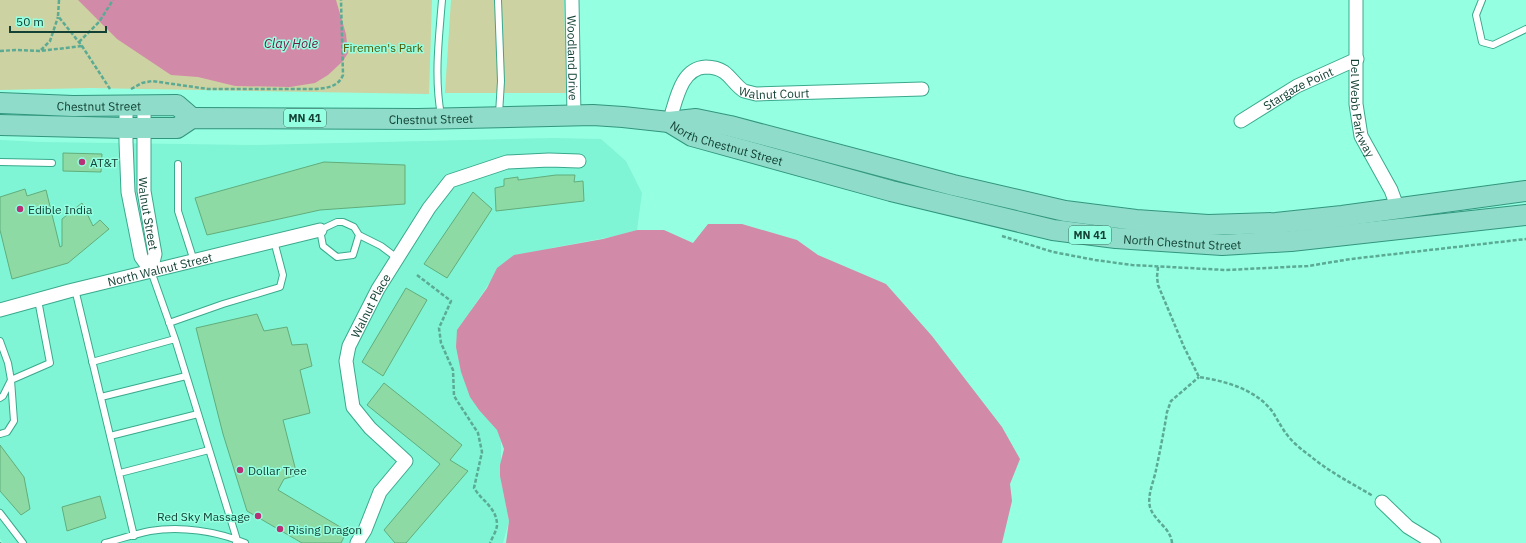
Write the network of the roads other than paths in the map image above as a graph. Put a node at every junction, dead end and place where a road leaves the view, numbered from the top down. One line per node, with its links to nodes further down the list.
1 (442, 0): 13 (lane)
2 (498, 0): 14 (lane)
3 (572, 0): 11 (street, Woodland Drive)
4 (1356, 0): 7 (street, Del Webb Parkway)
5 (1482, 0): 6 (lane)
6 (1526, 29)
7 (1357, 59): 15 (street, Stargaze Point); 24 (street, Del Webb Parkway)
8 (922, 89): 16 (street, Walnut Court)
9 (128, 99): 10 (main road, Chestnut Street); 12 (main road, Chestnut Street); 18 (street, Walnut Street)
10 (0, 103)
11 (574, 116): 14 (main road, Chestnut Street / MN 41); 16 (main road, Chestnut Street / MN 41)
12 (192, 118): 13 (main road, Chestnut Street / MN 41); 18 (main road, Chestnut Street)
13 (441, 118): 14 (main road, Chestnut Street / MN 41)
14 (498, 118)
15 (1241, 121)
16 (670, 122): 24 (main road, North Chestnut Street / MN 41); 25 (main road, North Chestnut Street / MN 41)
17 (0, 125): 18 (main road, Chestnut Street)
18 (135, 128): 31 (street, Walnut Street); 31 (street, Walnut Street)
19 (579, 161): 29 (street, Walnut Place)
20 (0, 162): 21 (lane)
21 (52, 163)
22 (178, 164): 30 (lane)
23 (1526, 191): 24 (main road, North Chestnut Street / MN 41)
24 (1398, 208)
25 (1526, 215)
26 (320, 230): 27 (lane); 27 (lane); 28 (street, North Walnut Street)
27 (360, 236): 29 (lane)
28 (274, 240): 30 (street, North Walnut Street); 35 (lane)
29 (397, 258): 55 (street, Walnut Place)
30 (194, 261): 31 (street, North Walnut Street)
31 (151, 271): 32 (street, North Walnut Street); 35 (lane)
32 (75, 289): 33 (street, North Walnut Street); 38 (lane)
33 (38, 300): 34 (street, North Walnut Street); 40 (lane)
34 (0, 310)
35 (169, 323): 36 (lane)
36 (175, 339): 38 (lane); 39 (lane)
37 (0, 341): 40 (lane)
38 (92, 362): 41 (lane)
39 (186, 376): 41 (lane); 43 (lane)
40 (11, 380): 42 (lane); 44 (lane)
41 (101, 396): 45 (lane)
42 (0, 398)
43 (198, 414): 45 (lane); 46 (lane)
44 (0, 434)
45 (110, 436): 47 (lane)
46 (209, 450): 47 (lane); 51 (lane)
47 (120, 473): 50 (lane)
48 (1382, 502): 56 (street)
49 (0, 513): 52 (lane)
50 (134, 536): 51 (lane); 53 (lane)
51 (236, 541): 54 (lane)
52 (23, 543)
53 (105, 543)
54 (245, 543)
55 (357, 543)
56 (1434, 543)

